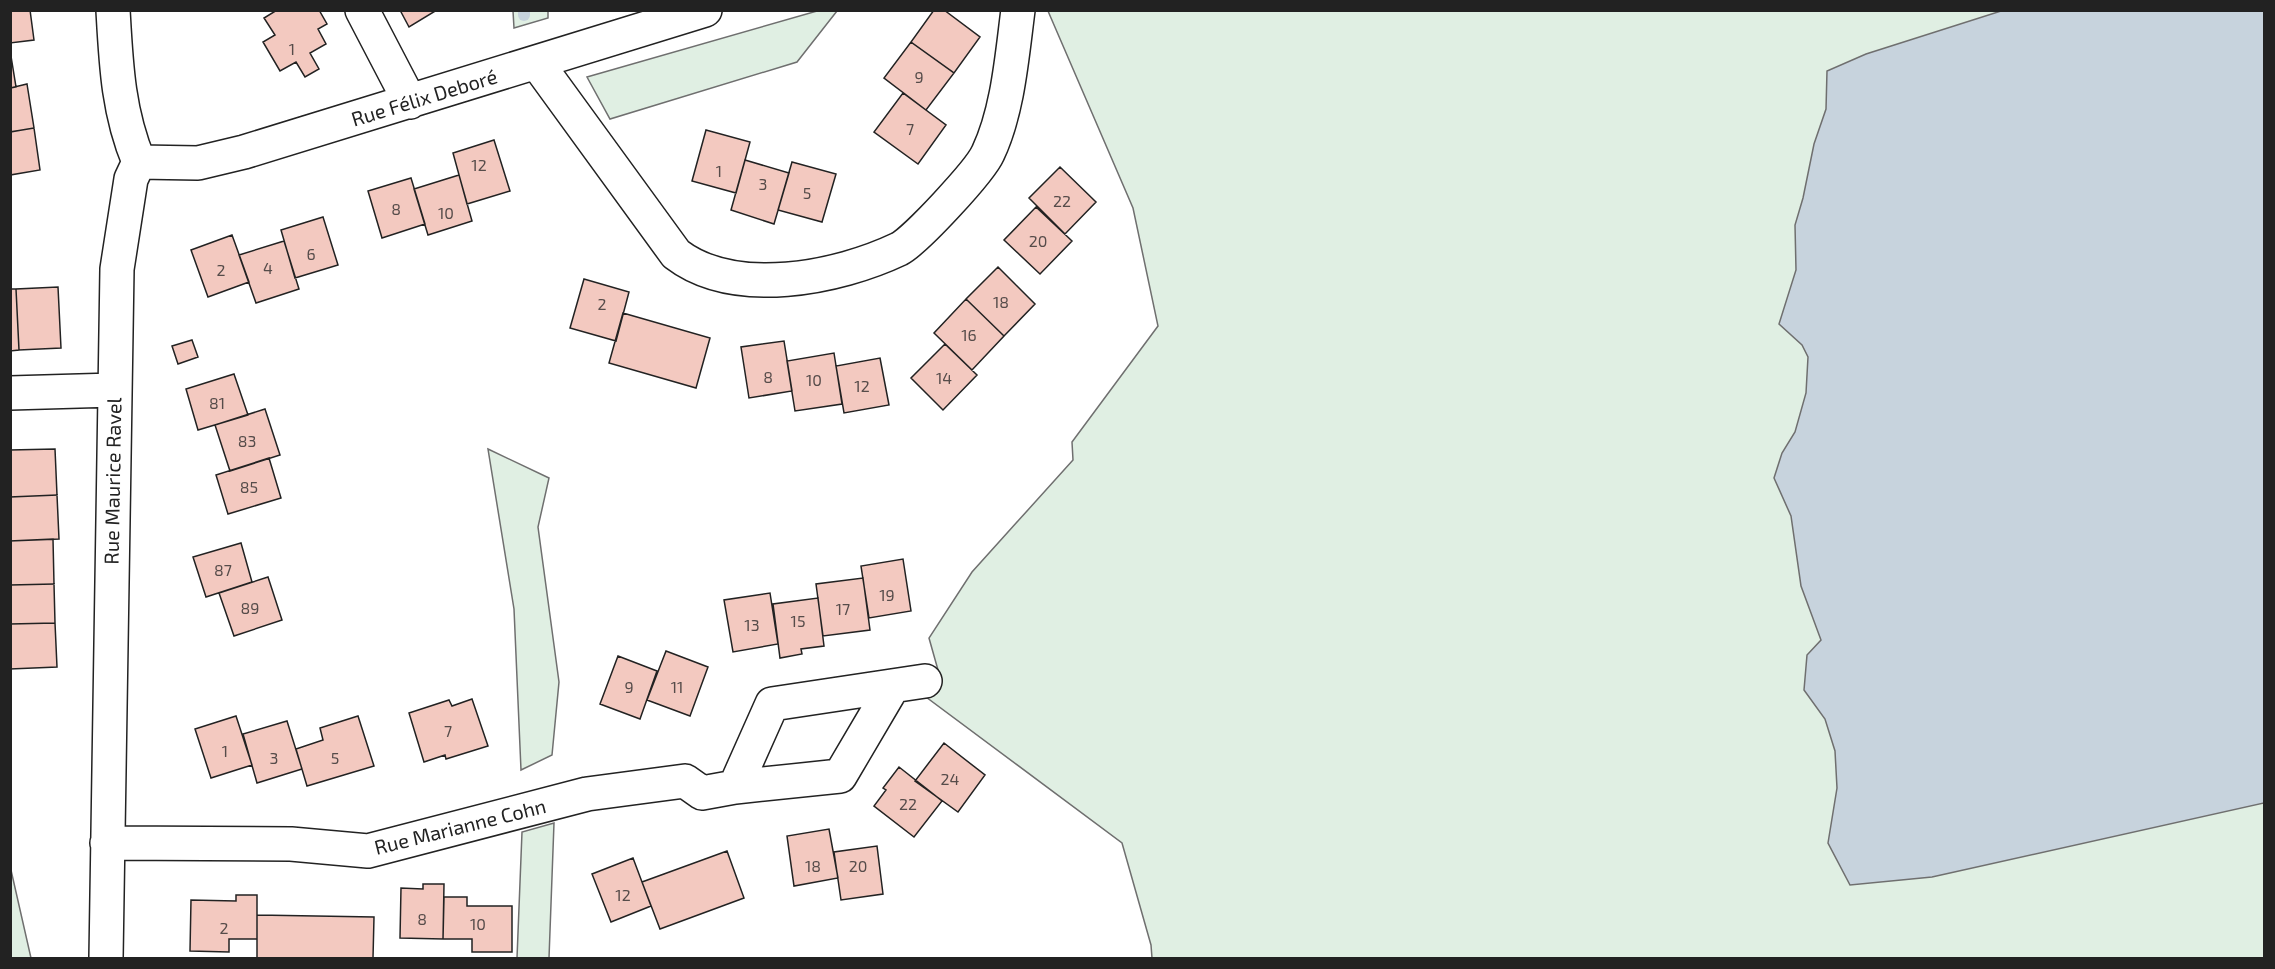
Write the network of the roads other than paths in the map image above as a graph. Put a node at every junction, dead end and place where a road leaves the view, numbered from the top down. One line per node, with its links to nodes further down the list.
1 (113, 10): 7 (street)
2 (362, 10): 6 (street)
3 (705, 10): 5 (street, Rue Félix Deboré)
4 (1018, 10): 5 (street)
5 (537, 63): 6 (street, Rue Félix Deboré)
6 (410, 102): 7 (street, Rue Félix Deboré)
7 (139, 162): 8 (street, Rue Maurice Ravel)
8 (114, 390): 9 (street); 13 (street, Rue Maurice Ravel)
9 (10, 393)
10 (925, 681): 11 (street)
11 (893, 686): 12 (street, Rue Marianne Cohn); 12 (street)
12 (735, 787): 13 (street, Rue Marianne Cohn)
13 (107, 843): 14 (street, Rue Maurice Ravel)
14 (106, 958)

